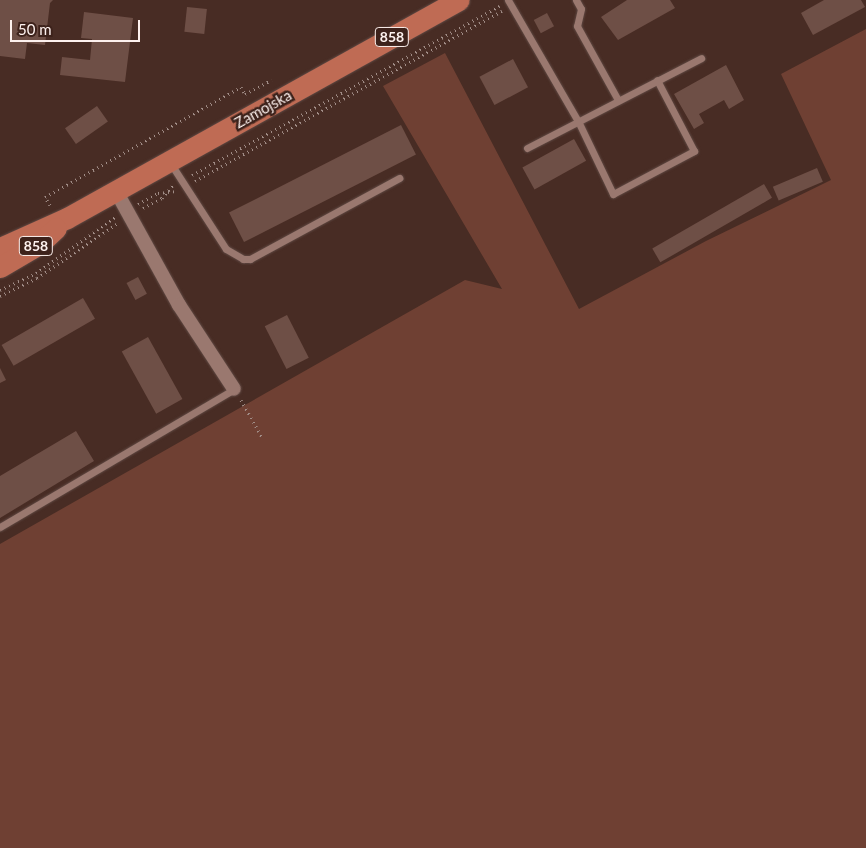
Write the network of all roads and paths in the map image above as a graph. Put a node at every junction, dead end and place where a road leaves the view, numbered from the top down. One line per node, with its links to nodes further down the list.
1 (458, 0): 10 (main road, Zamojska / 858)
2 (576, 0): 7 (lane)
3 (510, 2): 8 (lane); 12 (path); 12 (path)
4 (701, 58): 6 (lane)
5 (280, 76): 16 (path)
6 (657, 80): 7 (lane); 8 (lane)
7 (618, 100): 8 (lane)
8 (578, 121): 9 (lane)
9 (527, 148)
10 (169, 161): 12 (lane); 13 (main road, Zamojska / 858)
11 (399, 178): 12 (lane)
12 (183, 183): 14 (path); 14 (path)
13 (116, 191): 15 (street); 17 (main road, Zamojska / 858)
14 (165, 193): 15 (path)
15 (129, 212): 20 (path); 21 (path); 22 (street)
16 (44, 213)
17 (67, 218): 18 (main road, Zamojska / 858); 19 (main road, Zamojska / 858)
18 (0, 248)
19 (0, 268)
20 (0, 290)
21 (0, 296)
22 (234, 389): 23 (path); 24 (lane)
23 (262, 437)
24 (0, 527)

